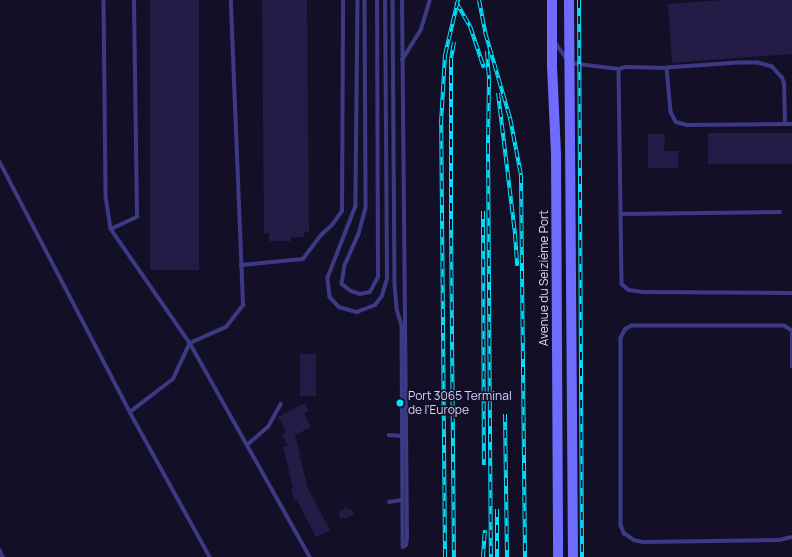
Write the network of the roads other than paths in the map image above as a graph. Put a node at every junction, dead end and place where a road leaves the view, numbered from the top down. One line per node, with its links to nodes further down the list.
1 (104, 0): 26 (lane)
2 (134, 0): 26 (lane)
3 (231, 0): 27 (lane)
4 (343, 0): 27 (lane)
5 (358, 0): 8 (lane)
6 (364, 0): 7 (lane)
7 (377, 0)
8 (385, 0)
9 (393, 0): 29 (lane)
10 (402, 0): 15 (lane)
11 (430, 0): 15 (lane)
12 (552, 0): 14 (main road, Avenue du Seizième Port)
13 (569, 0): 16 (main road)
14 (552, 38): 16 (lane); 46 (main road, Avenue du Seizième Port)
15 (402, 60): 29 (lane)
16 (570, 63): 18 (lane); 47 (main road)
17 (667, 68): 18 (lane); 19 (lane); 19 (lane)
18 (619, 69): 25 (lane)
19 (784, 124): 20 (lane)
20 (792, 124)
21 (0, 162): 22 (lane)
22 (5, 171): 23 (lane); 35 (lane)
23 (0, 173)
24 (780, 212): 25 (lane)
25 (621, 214): 28 (lane)
26 (111, 229): 32 (lane)
27 (242, 265): 32 (lane)
28 (792, 293)
29 (403, 325): 37 (lane); 39 (lane)
30 (784, 326): 31 (lane); 33 (lane); 41 (lane)
31 (792, 326)
32 (190, 343): 35 (lane); 38 (lane)
33 (792, 367)
34 (281, 404): 38 (lane)
35 (130, 412): 44 (lane)
36 (389, 435): 37 (lane)
37 (402, 436): 39 (lane)
38 (247, 446): 45 (lane)
39 (402, 500): 40 (lane)
40 (389, 502)
41 (792, 537)
42 (0, 550): 43 (lane)
43 (4, 557)
44 (210, 557)
45 (310, 557)
46 (558, 557)
47 (573, 557)

